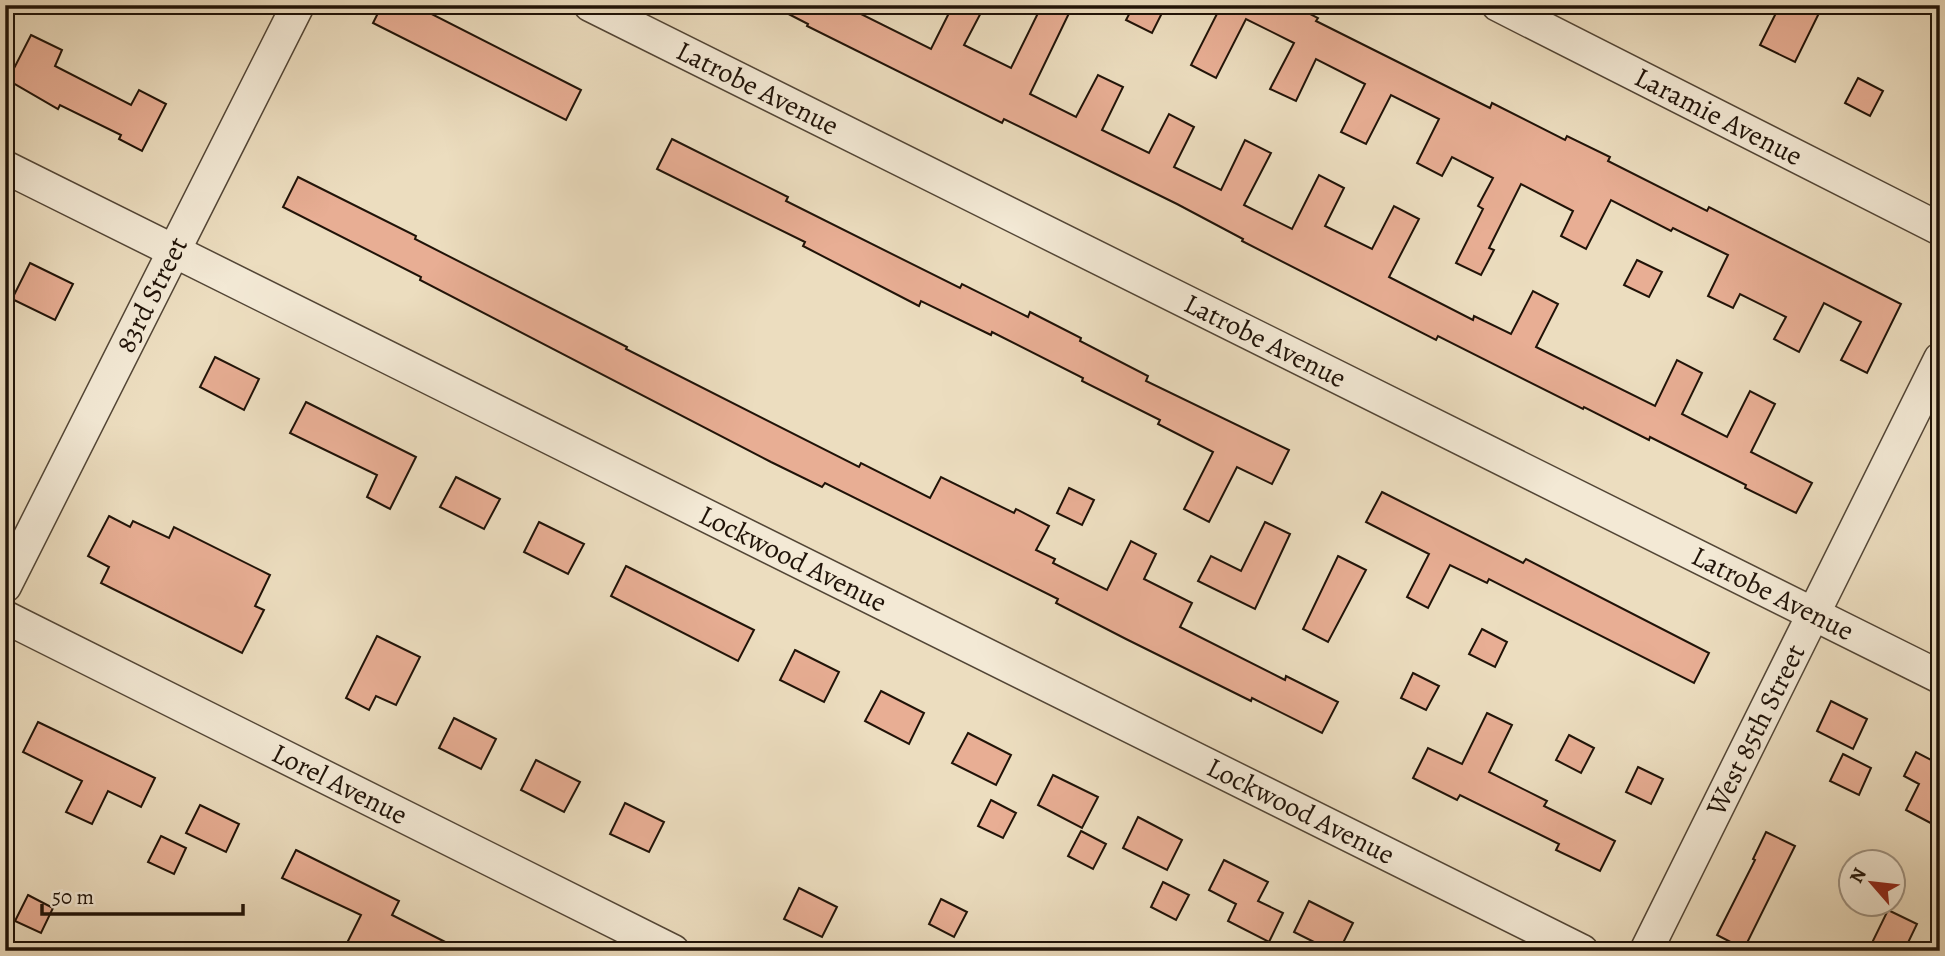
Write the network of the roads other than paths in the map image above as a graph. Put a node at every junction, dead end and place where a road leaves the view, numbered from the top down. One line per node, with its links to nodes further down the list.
1 (298, 5): 6 (street, 83rd Street)
2 (590, 5): 9 (street, Latrobe Avenue)
3 (1498, 5): 5 (street, Laramie Avenue)
4 (5, 167): 6 (street, Lockwood Avenue)
5 (1940, 229)
6 (174, 251): 8 (street, 83rd Street); 13 (street, Lockwood Avenue)
7 (1940, 359): 9 (street, West 85th Street)
8 (5, 586)
9 (1814, 614): 11 (street, Latrobe Avenue); 14 (street, West 85th Street)
10 (5, 617): 12 (street, Lorel Avenue)
11 (1940, 677)
12 (673, 951)
13 (1582, 951)
14 (1646, 951)

